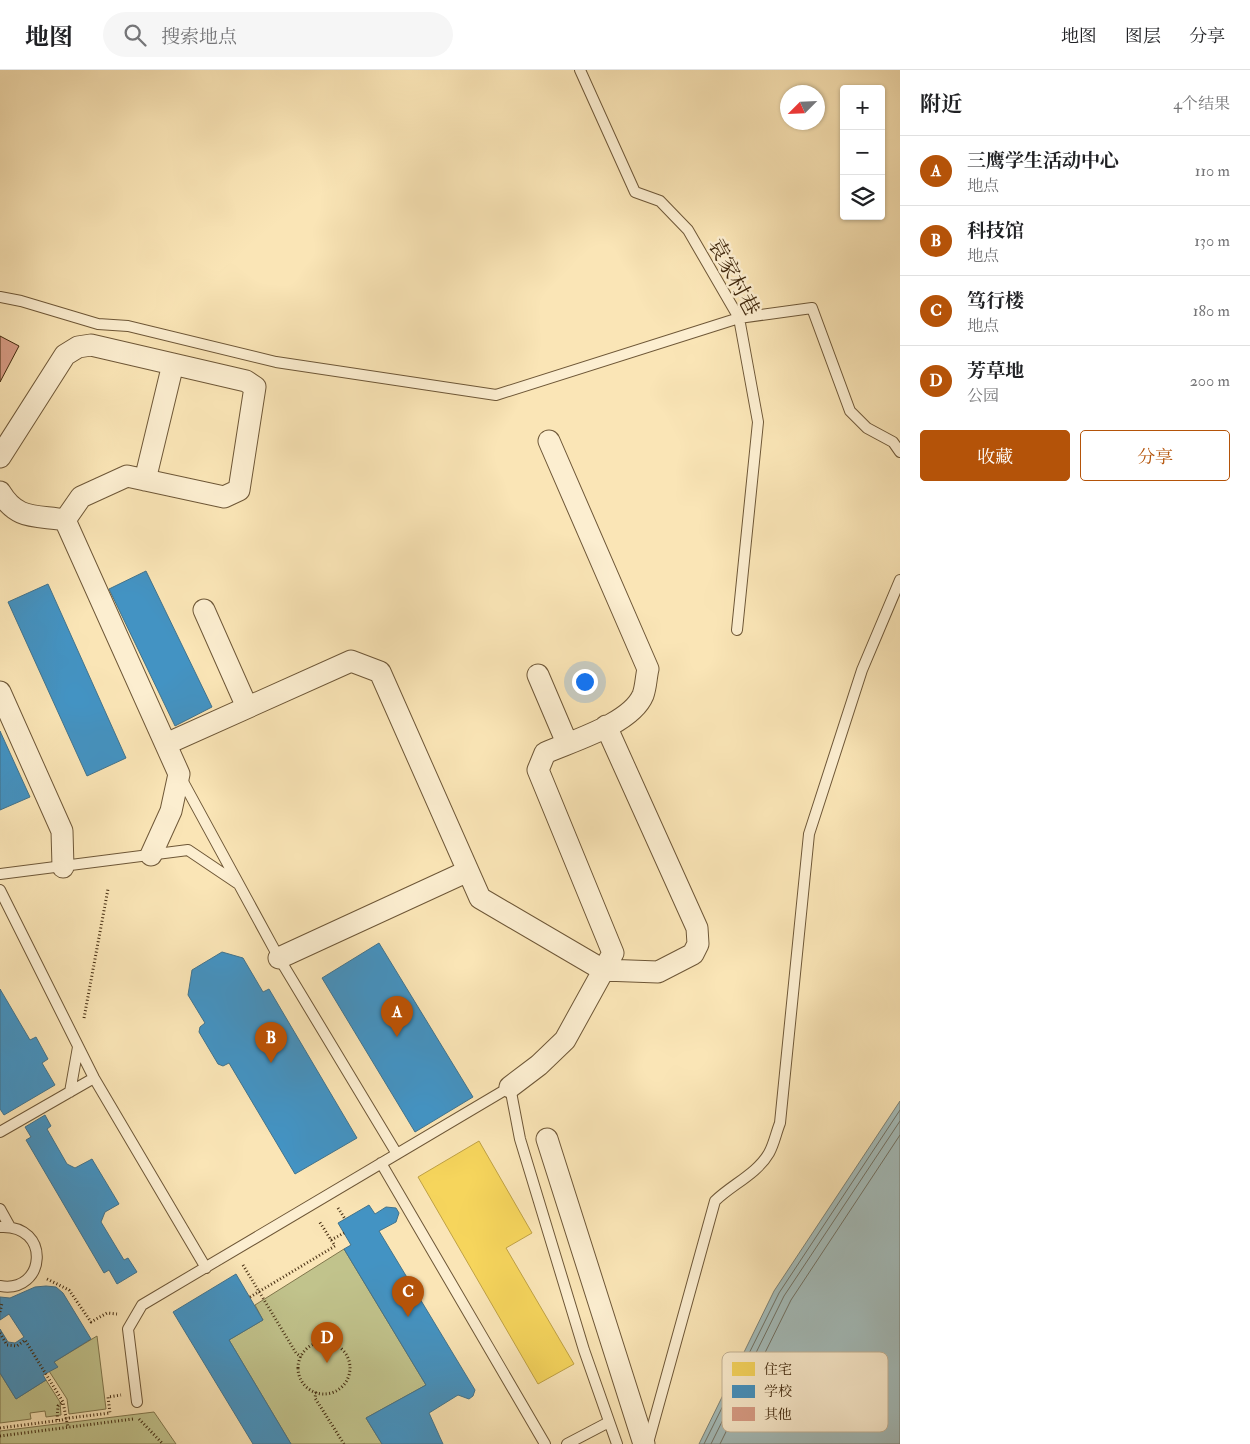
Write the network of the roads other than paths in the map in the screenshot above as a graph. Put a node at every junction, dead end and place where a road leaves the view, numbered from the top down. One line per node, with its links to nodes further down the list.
1 (580, 70): 3 (lane, 袁家村巷)
2 (0, 296): 3 (lane)
3 (740, 318): 6 (lane); 13 (lane, 袁家村巷)
4 (173, 364): 7 (street); 8 (street); 8 (street)
5 (549, 441): 17 (street)
6 (900, 452)
7 (0, 457)
8 (144, 480): 10 (street)
9 (0, 492): 10 (street)
10 (65, 520): 19 (street)
11 (900, 580): 46 (lane)
12 (204, 610): 16 (street)
13 (737, 630)
14 (538, 675): 18 (street)
15 (0, 692): 22 (street)
16 (247, 707): 19 (street); 23 (street)
17 (606, 726): 18 (street); 28 (street)
18 (567, 743): 28 (street)
19 (166, 744): 20 (street)
20 (179, 774): 21 (street); 25 (lane)
21 (151, 854): 22 (lane); 25 (lane)
22 (63, 867): 24 (lane)
23 (468, 871): 27 (street); 28 (street)
24 (0, 874)
25 (240, 885): 27 (lane)
26 (0, 890): 29 (lane)
27 (279, 958): 35 (lane)
28 (603, 970): 31 (street)
29 (78, 1047): 30 (lane); 32 (lane)
30 (94, 1078): 32 (lane); 39 (lane)
31 (510, 1087): 35 (lane); 42 (lane)
32 (70, 1092): 33 (lane)
33 (0, 1132)
34 (547, 1138): 46 (street)
35 (397, 1154): 36 (lane)
36 (382, 1164): 39 (lane); 43 (lane)
37 (0, 1209): 38 (lane)
38 (5, 1227): 40 (lane)
39 (206, 1268): 41 (lane)
40 (0, 1286)
41 (137, 1402)
42 (609, 1422): 44 (lane); 45 (lane)
43 (545, 1444)
44 (567, 1444)
45 (617, 1444)
46 (646, 1444)

